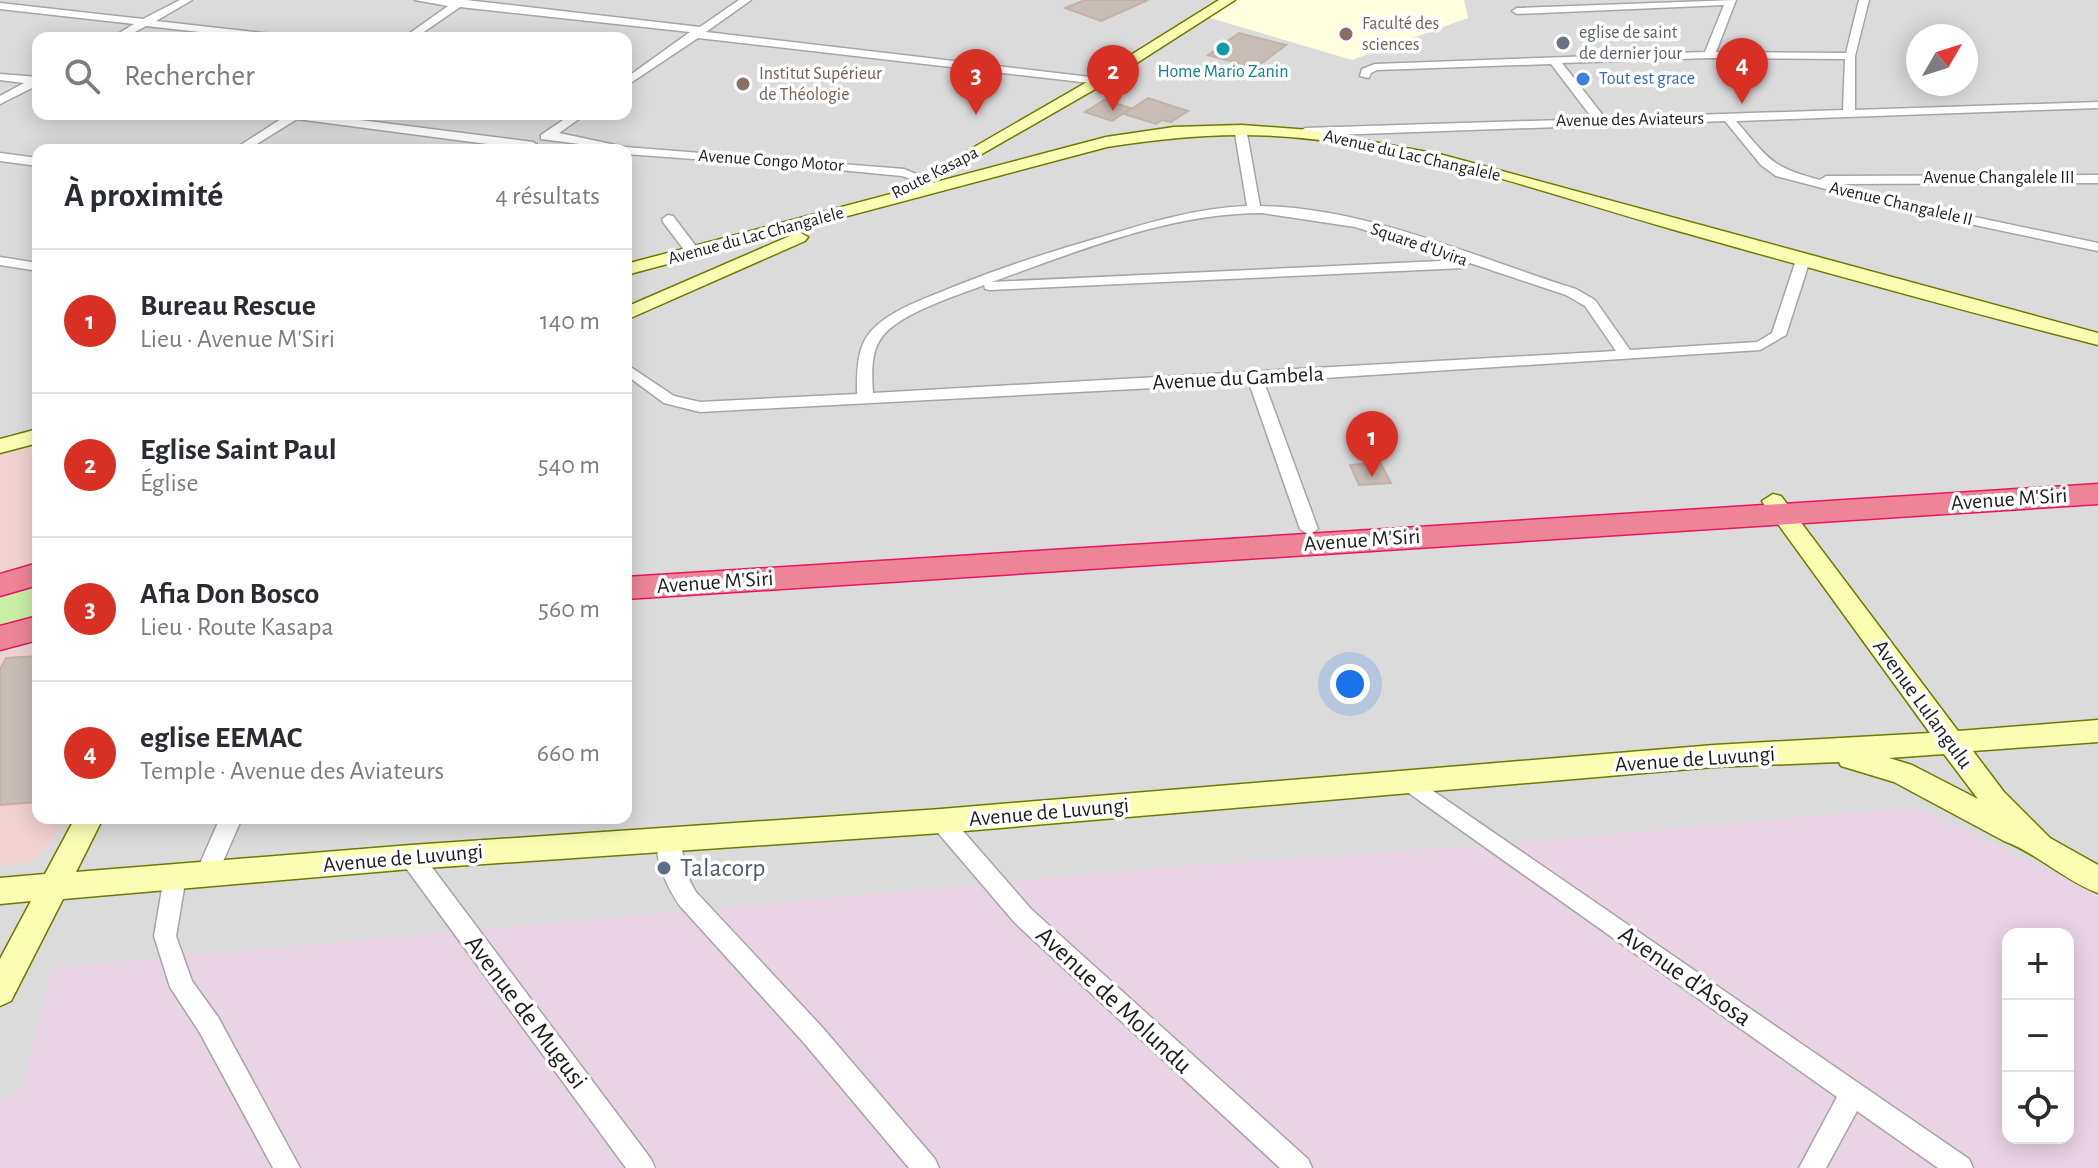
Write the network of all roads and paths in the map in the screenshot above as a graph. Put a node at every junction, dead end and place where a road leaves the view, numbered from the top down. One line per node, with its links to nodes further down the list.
1 (187, 0): 11 (street)
2 (420, 0): 7 (street)
3 (746, 0): 15 (street)
4 (1228, 0): 23 (street, Route Kasapa)
5 (1864, 0): 17 (street)
6 (1730, 1): 8 (street); 16 (street)
7 (461, 2): 14 (street); 15 (street)
8 (1556, 4): 10 (street)
9 (0, 6): 11 (street)
10 (1517, 11)
11 (144, 23): 12 (street); 13 (street)
12 (127, 32)
13 (226, 32)
14 (417, 32)
15 (698, 32): 21 (street); 23 (street)
16 (1709, 55): 17 (street); 18 (street)
17 (1850, 56): 27 (street)
18 (1554, 60): 19 (street); 32 (street)
19 (1365, 76)
20 (0, 77): 22 (street)
21 (632, 78)
22 (32, 80)
23 (1099, 81): 45 (street, Route Kasapa)
24 (32, 84): 25 (street)
25 (0, 101)
26 (2098, 105): 27 (street, Avenue des Aviateurs)
27 (1849, 113): 28 (street, Avenue des Aviateurs)
28 (1728, 118): 32 (street, Avenue des Aviateurs); 46 (street, Avenue Changalele II)
29 (286, 120): 36 (street)
30 (336, 120): 37 (street)
31 (571, 120): 35 (street)
32 (1601, 121): 34 (street, Avenue des Aviateurs)
33 (1240, 128): 34 (street, Avenue du Lac Changalele); 45 (street, Avenue du Lac Changalele); 48 (street)
34 (1305, 132): 54 (street, Avenue du Lac Changalele)
35 (549, 135): 38 (street); 39 (street, Avenue Congo Motor)
36 (248, 144)
37 (502, 144)
38 (536, 144)
39 (593, 144)
40 (632, 150): 45 (street, Avenue Congo Motor)
41 (0, 157): 42 (street)
42 (32, 161)
43 (2098, 172): 44 (street)
44 (2092, 178): 46 (street, Avenue Changalele III)
45 (938, 179): 47 (street, Avenue du Lac Changalele); 47 (street, Route Kasapa)
46 (1804, 181): 51 (street, Avenue Changalele II)
47 (865, 208): 50 (street, Avenue du Lac Changalele); 52 (street, Route Kasapa)
48 (1254, 210): 56 (street, Square d'Uvira); 57 (street, Square d'Uvira)
49 (668, 219): 53 (street)
50 (752, 237): 52 (street); 53 (street, Avenue du Lac Changalele)
51 (2098, 247)
52 (769, 250): 62 (street, Route Kasapa)
53 (693, 252): 59 (street, Avenue du Lac Changalele)
54 (1803, 260): 63 (street, Avenue du Lac Changalele); 64 (street, Avenue du Gambela)
55 (0, 261): 58 (street)
56 (1475, 264): 60 (street, Square d'Uvira); 64 (street)
57 (1033, 265): 60 (street); 61 (street, Square d'Uvira)
58 (32, 266)
59 (632, 268)
60 (1046, 284): 61 (street, Square d'Uvira)
61 (972, 286): 67 (street)
62 (632, 311)
63 (2098, 339)
64 (1626, 354): 66 (street, Avenue du Gambela)
65 (632, 372): 67 (street, Avenue du Gambela)
66 (1255, 378): 67 (street, Avenue du Gambela); 73 (street)
67 (865, 397)
68 (32, 438): 69 (street)
69 (0, 446)
70 (2098, 479): 72 (highway, Avenue M'Siri)
71 (2098, 494): 72 (highway, Avenue M'Siri)
72 (1778, 507): 73 (highway, Avenue M'Siri); 77 (highway, Avenue M'Siri); 79 (street, Avenue Lulangulu)
73 (1309, 529): 74 (highway, Avenue M'Siri)
74 (632, 569)
75 (32, 576): 76 (highway)
76 (0, 585)
77 (632, 588)
78 (2098, 731): 79 (street, Avenue de Luvungi)
79 (1951, 743): 80 (street, Avenue de Luvungi); 86 (street, Avenue Lulangulu)
80 (1826, 752): 81 (street, Avenue de Luvungi); 86 (street)
81 (1410, 783): 82 (street, Avenue de Luvungi); 94 (street, Avenue d'Asosa)
82 (941, 821): 85 (street, Avenue de Luvungi); 98 (street, Avenue de Molundu)
83 (86, 824): 91 (street)
84 (228, 824): 88 (street)
85 (668, 839): 87 (street, Avenue de Luvungi); 97 (street)
86 (2040, 847): 90 (street, Avenue Lulangulu)
87 (411, 857): 88 (street, Avenue de Luvungi); 96 (street, Avenue de Mugusi)
88 (206, 875): 89 (street, Avenue de Luvungi)
89 (175, 877): 91 (street, Avenue de Luvungi); 95 (street)
90 (2098, 880)
91 (52, 887): 92 (street, Avenue de Luvungi); 93 (street)
92 (0, 891)
93 (0, 991)
94 (1853, 1094): 99 (street); 100 (street, Avenue d'Asosa)
95 (287, 1168)
96 (642, 1168)
97 (926, 1168)
98 (1299, 1168)
99 (1812, 1168)
100 (1960, 1168)

